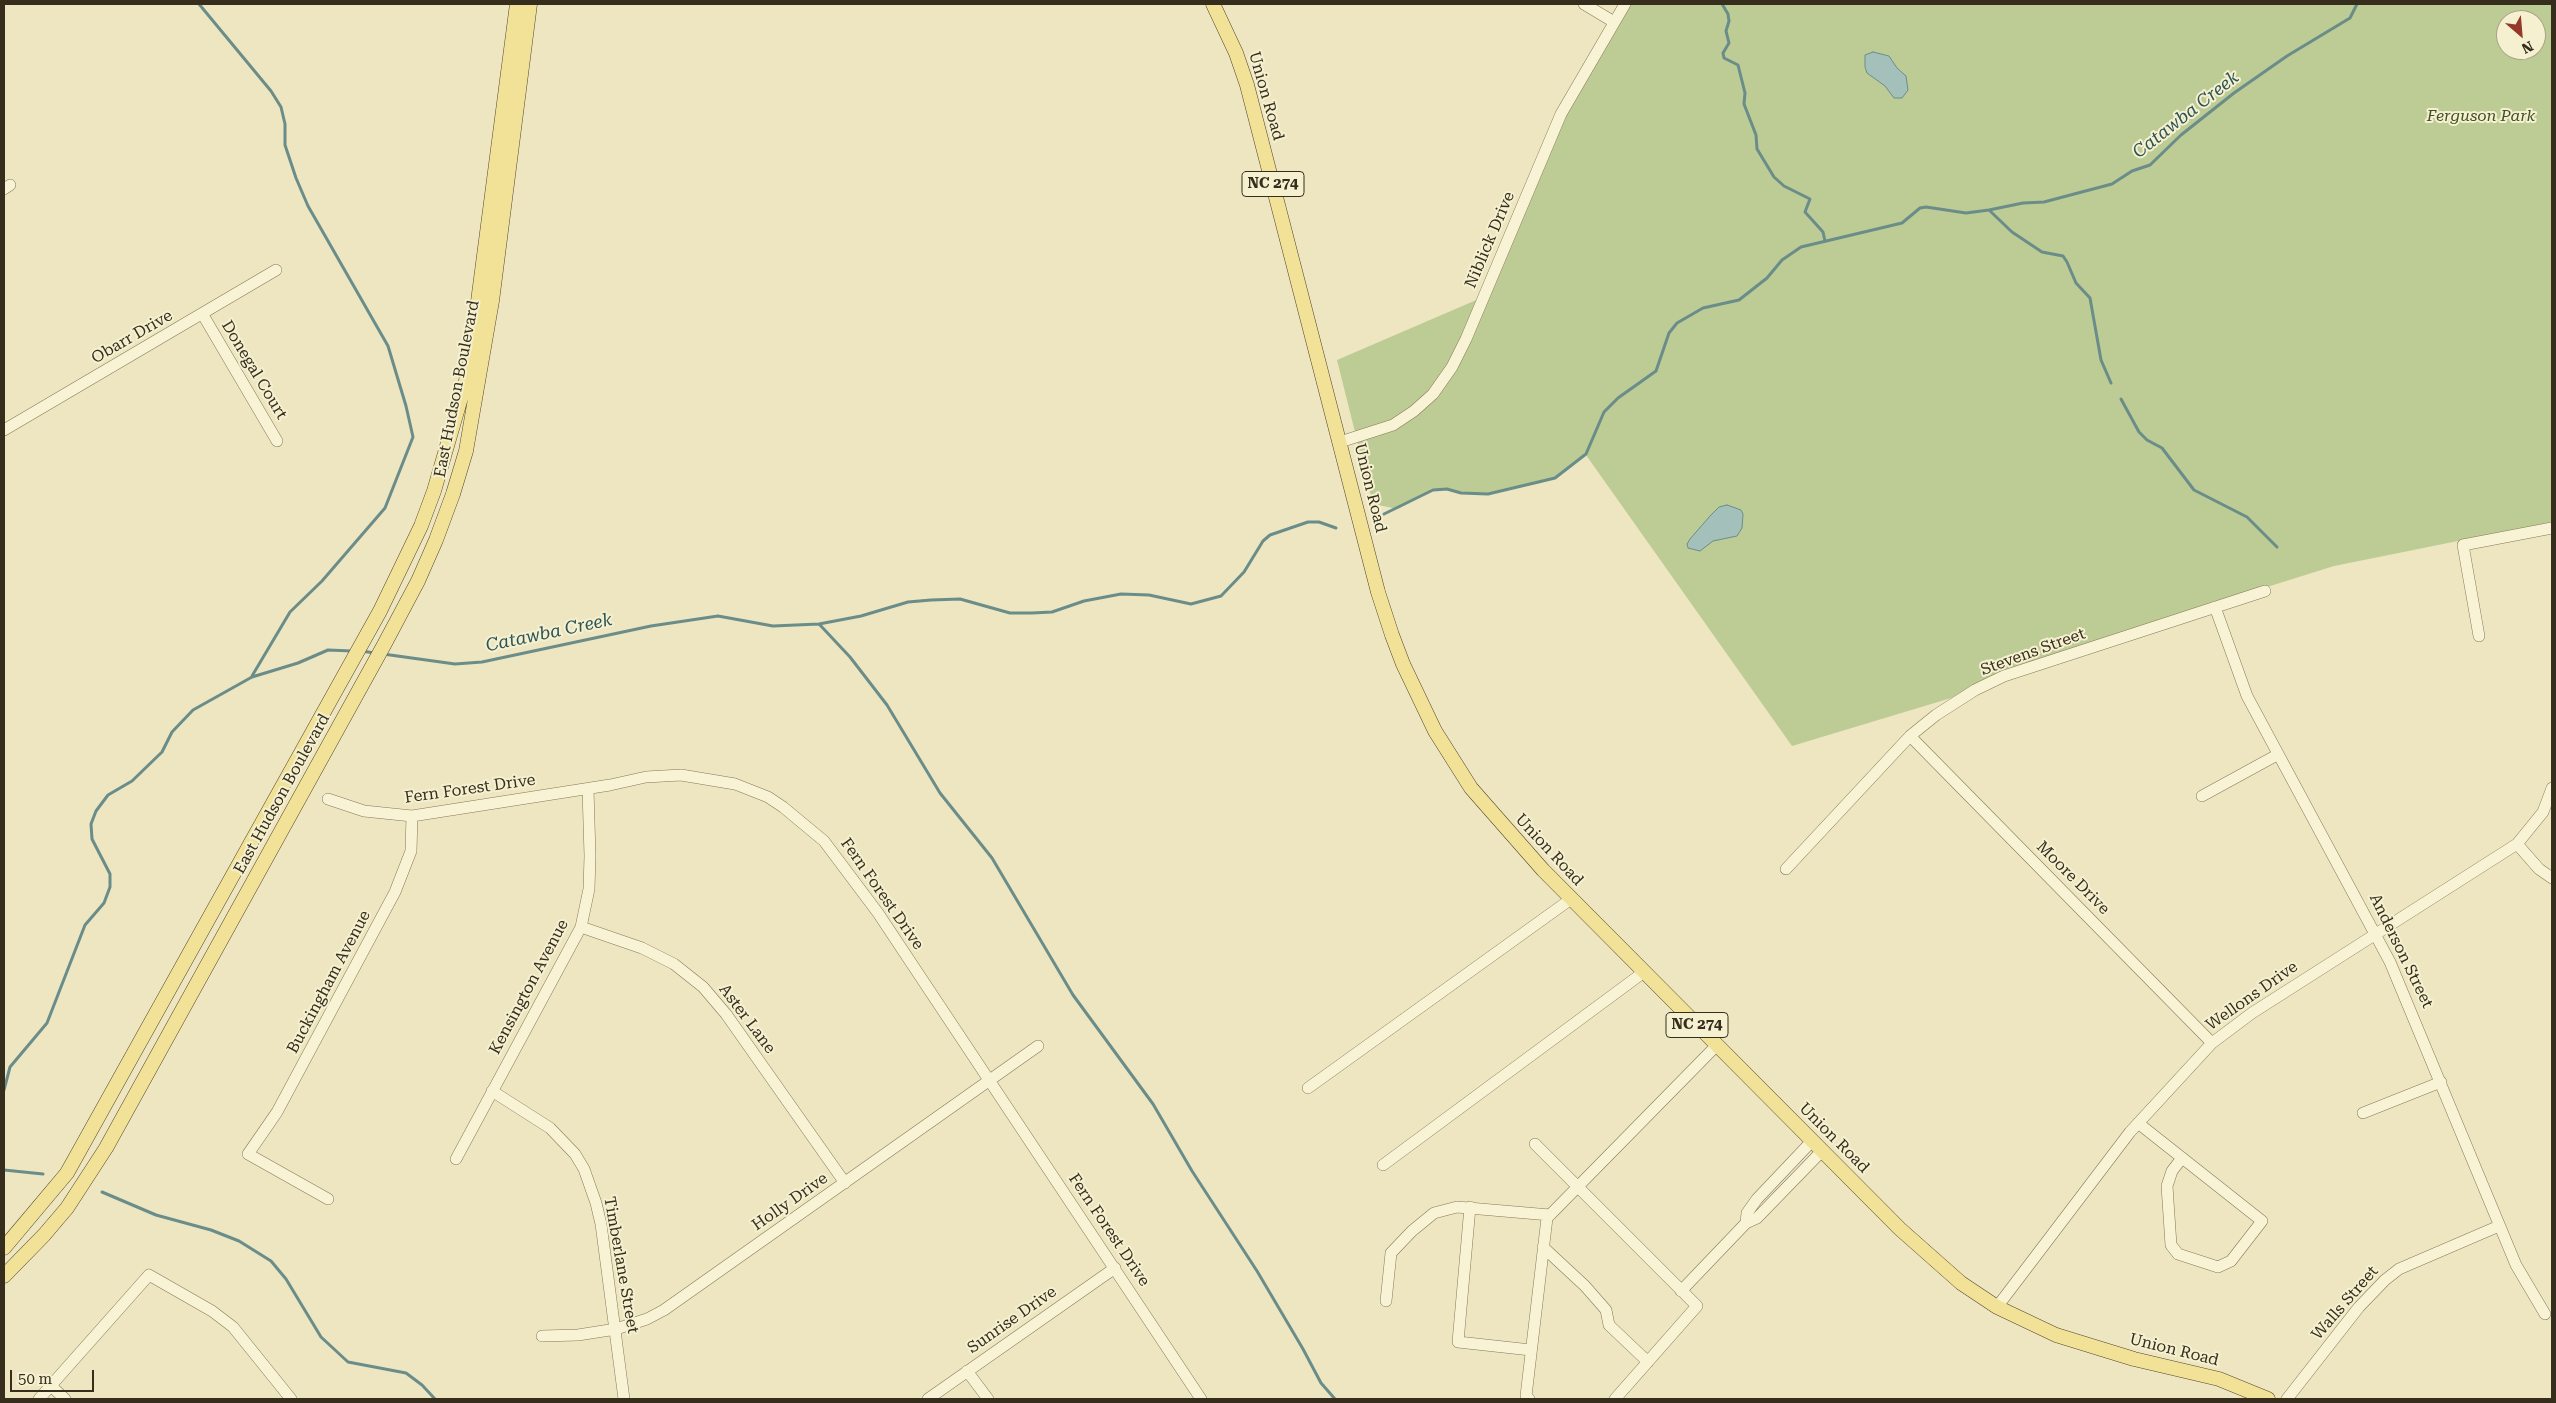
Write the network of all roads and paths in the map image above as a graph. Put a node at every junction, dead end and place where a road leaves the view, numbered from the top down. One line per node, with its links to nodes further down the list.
1 (517, 4): 8 (main road, East Hudson Boulevard)
2 (530, 4): 8 (main road, East Hudson Boulevard)
3 (1212, 4): 12 (main road, Union Road / NC 274)
4 (1584, 4): 6 (street)
5 (1625, 4): 6 (street, Niblick Drive)
6 (1614, 22): 12 (street, Niblick Drive)
7 (276, 270): 9 (street, Obarr Drive)
8 (488, 284): 54 (main road, East Hudson Boulevard); 56 (main road, East Hudson Boulevard)
9 (202, 315): 10 (street, Obarr Drive); 11 (street, Donegal Court)
10 (4, 430)
11 (277, 441)
12 (1340, 442): 27 (main road, Union Road / NC 274)
13 (2552, 528): 16 (street)
14 (2265, 591): 15 (street, Stevens Street)
15 (2215, 607): 17 (street, Stevens Street); 18 (street, Anderson Street)
16 (2479, 636)
17 (1910, 736): 25 (street, Stevens Street); 31 (street, Moore Drive)
18 (2277, 755): 21 (street); 29 (street, Anderson Street)
19 (2552, 788): 24 (street, Wellons Drive)
20 (588, 789): 23 (street, Fern Forest Drive); 28 (street, Kensington Avenue); 34 (street, Fern Forest Drive)
21 (2202, 796)
22 (328, 799): 23 (street, Fern Forest Drive)
23 (412, 816): 48 (street, Buckingham Avenue)
24 (2517, 844): 26 (street); 29 (street, Wellons Drive)
25 (1786, 869)
26 (2552, 878)
27 (1571, 899): 30 (main road, Union Road / NC 274); 36 (street)
28 (581, 927): 37 (street, Kensington Avenue); 46 (street, Aster Lane)
29 (2376, 933): 31 (street, Wellons Drive); 35 (street, Anderson Street)
30 (1644, 972): 32 (main road, Union Road / NC 274); 45 (street)
31 (2212, 1043): 39 (street, Wellons Drive)
32 (1717, 1045): 40 (main road, Union Road / NC 274); 47 (street)
33 (1038, 1046): 34 (street, Holly Drive)
34 (990, 1081): 46 (street, Holly Drive); 55 (street, Fern Forest Drive)
35 (2440, 1082): 38 (street); 52 (street, Anderson Street)
36 (1308, 1088)
37 (492, 1091): 44 (street, Kensington Avenue); 61 (street, Timberlane Street)
38 (2363, 1113)
39 (2138, 1123): 43 (street); 59 (street, Wellons Drive)
40 (1812, 1141): 42 (main road, Union Road / NC 274); 51 (street)
41 (1535, 1144): 47 (street)
42 (1822, 1151): 51 (street); 59 (main road, Union Road / NC 274)
43 (2182, 1158): 43 (street)
44 (456, 1159)
45 (1383, 1165)
46 (845, 1183): 61 (street, Holly Drive)
47 (1576, 1188): 50 (street); 57 (street)
48 (328, 1199)
49 (1470, 1207): 50 (street); 58 (street); 63 (street)
50 (1550, 1215): 53 (street)
51 (1746, 1223): 57 (street)
52 (2499, 1226): 60 (street, Anderson Street); 77 (street, Walls Street)
53 (1543, 1247): 63 (street); 64 (street)
54 (4, 1248)
55 (1116, 1268): 65 (street, Sunrise Drive); 73 (street, Fern Forest Drive)
56 (4, 1276)
57 (1681, 1291): 64 (street)
58 (1386, 1301)
59 (1998, 1308): 76 (main road, Union Road / NC 274)
60 (2545, 1314)
61 (616, 1329): 62 (street, Holly Drive); 70 (street, Timberlane Street)
62 (542, 1336)
63 (1531, 1350): 74 (street)
64 (1648, 1362): 75 (street)
65 (967, 1372): 71 (street, Sunrise Drive); 72 (street)
66 (51, 1386): 67 (street); 68 (street); 69 (street)
67 (38, 1399)
68 (65, 1399)
69 (291, 1399)
70 (624, 1399)
71 (928, 1399)
72 (988, 1399)
73 (1201, 1399)
74 (1529, 1399)
75 (1615, 1399)
76 (2268, 1399)
77 (2287, 1399)

